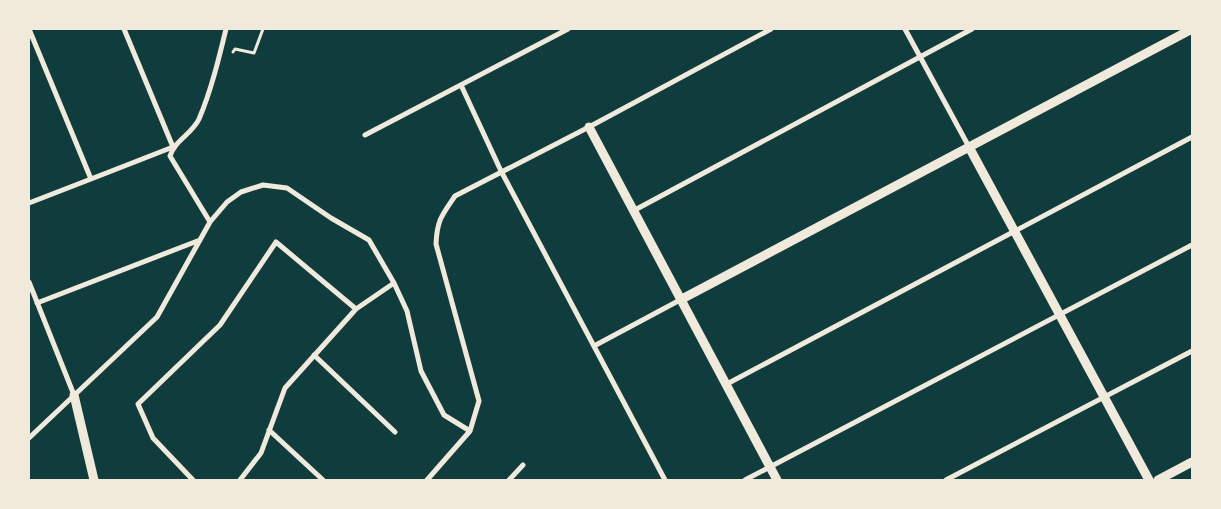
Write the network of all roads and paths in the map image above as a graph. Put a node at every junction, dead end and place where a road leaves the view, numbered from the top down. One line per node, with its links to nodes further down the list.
1 (29, 29): 19 (street)
2 (124, 29): 16 (street)
3 (226, 29): 10 (street)
4 (263, 29): 10 (path)
5 (568, 29): 12 (street)
6 (771, 29): 13 (street)
7 (905, 29): 11 (street)
8 (972, 29): 11 (street)
9 (1192, 29): 17 (street)
10 (219, 55): 16 (street)
11 (920, 56): 17 (street); 21 (street)
12 (461, 86): 14 (street); 18 (street)
13 (589, 127): 18 (street); 21 (street)
14 (365, 135)
15 (1192, 137): 23 (street)
16 (173, 147): 19 (street); 22 (street)
17 (969, 147): 23 (street); 28 (street)
18 (501, 171): 32 (street); 39 (street)
19 (91, 179): 20 (street)
20 (29, 203)
21 (632, 212): 28 (street)
22 (210, 222): 24 (street); 27 (street)
23 (1014, 231): 31 (street); 35 (street)
24 (200, 239): 29 (street); 36 (street)
25 (1192, 245): 31 (street)
26 (29, 282): 29 (street)
27 (394, 283): 30 (street); 39 (street)
28 (680, 300): 32 (street); 35 (street)
29 (37, 303): 36 (street)
30 (356, 309): 34 (street); 46 (street)
31 (1060, 315): 37 (street); 44 (street)
32 (594, 346): 51 (street)
33 (1192, 351): 37 (street)
34 (314, 355): 38 (street); 40 (street)
35 (725, 385): 44 (street)
36 (74, 395): 41 (street); 45 (street)
37 (1104, 398): 54 (street); 55 (street)
38 (269, 430): 47 (street); 48 (street)
39 (470, 431): 49 (street)
40 (395, 432)
41 (29, 438)
42 (1192, 462): 56 (street)
43 (523, 464): 50 (street)
44 (769, 466): 52 (street); 53 (street)
45 (94, 480)
46 (193, 480)
47 (240, 480)
48 (323, 480)
49 (427, 480)
50 (509, 480)
51 (666, 480)
52 (745, 480)
53 (777, 480)
54 (946, 480)
55 (1149, 480)
56 (1158, 480)

